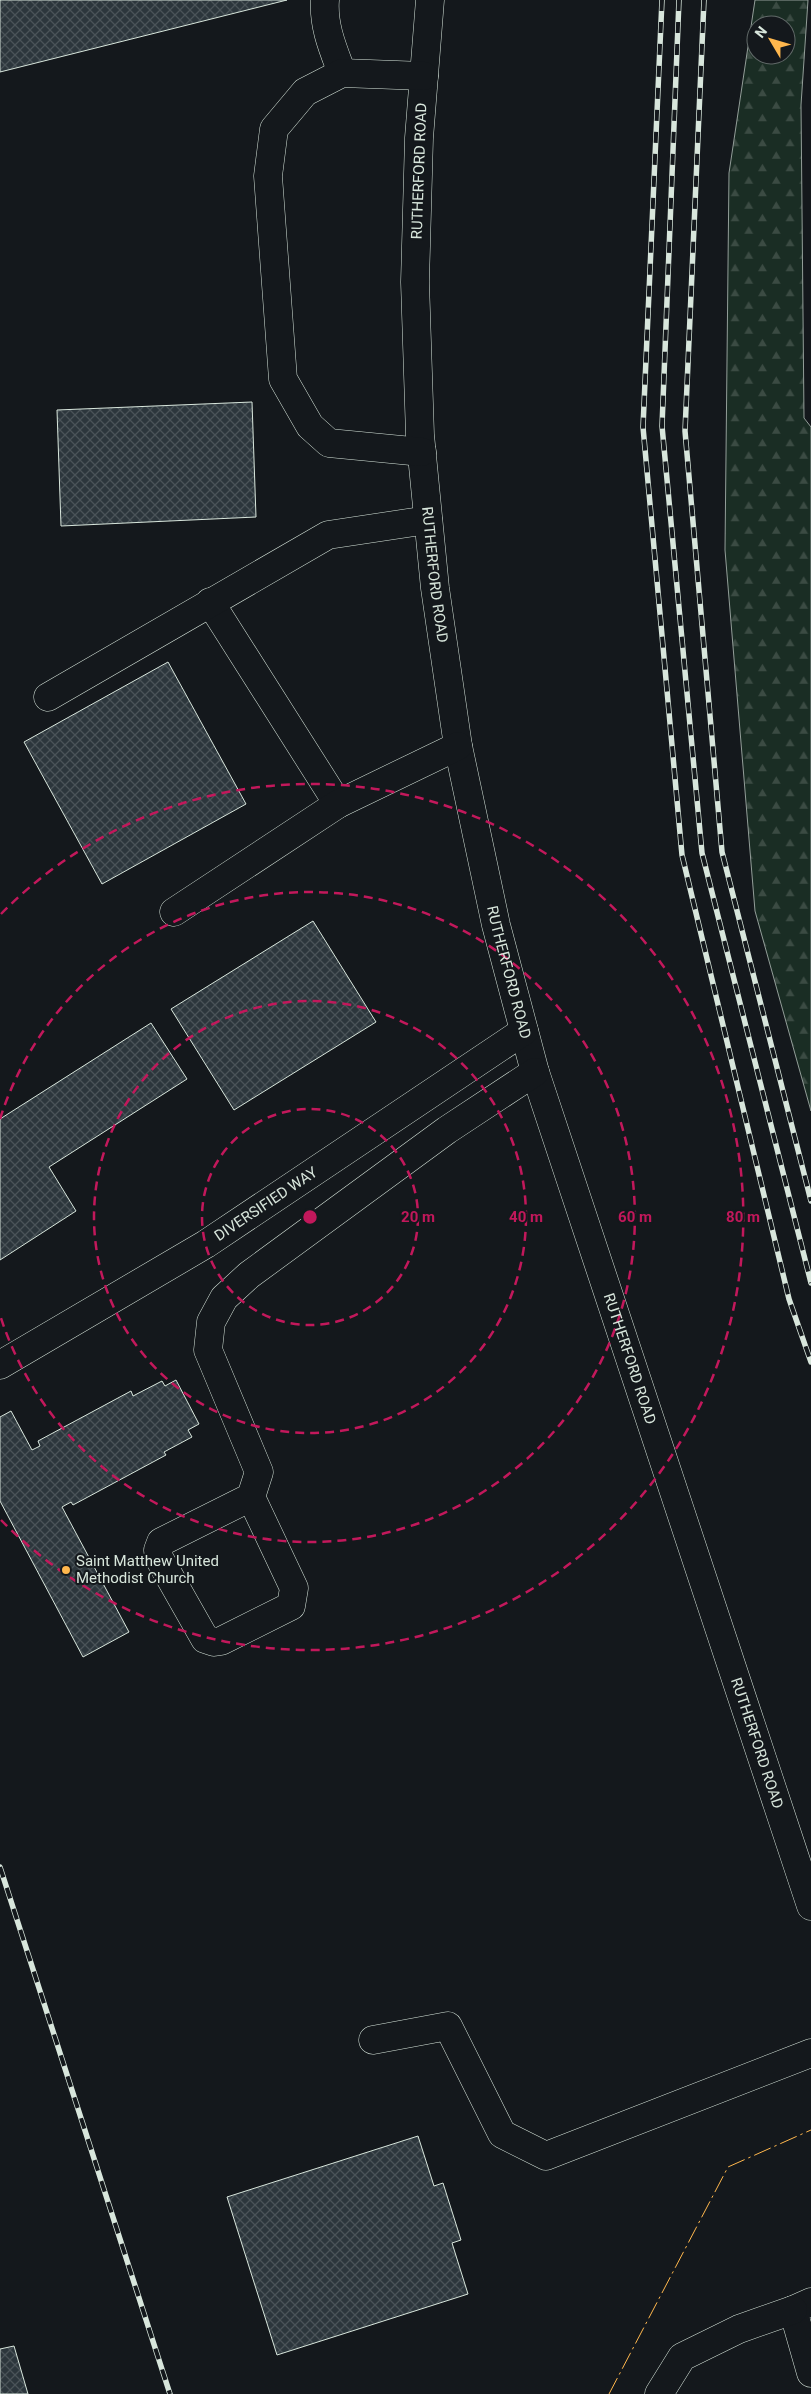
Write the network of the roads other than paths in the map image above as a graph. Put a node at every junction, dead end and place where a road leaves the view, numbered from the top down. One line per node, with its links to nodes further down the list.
1 (326, 0): 3 (street)
2 (430, 0): 4 (street, RUTHERFORD ROAD)
3 (342, 73): 4 (street); 5 (street)
4 (424, 76): 5 (street, RUTHERFORD ROAD)
5 (422, 452): 6 (street, RUTHERFORD ROAD)
6 (428, 520): 7 (street); 9 (street, RUTHERFORD ROAD)
7 (210, 602): 8 (street); 10 (street)
8 (48, 696)
9 (458, 746): 10 (street); 12 (street, RUTHERFORD ROAD)
10 (338, 804): 11 (street)
11 (174, 912)
12 (524, 1031): 13 (street, RUTHERFORD ROAD); 14 (street, DIVERSIFIED WAY)
13 (535, 1072): 15 (street); 16 (street, RUTHERFORD ROAD)
14 (0, 1365)
15 (251, 1497): 15 (street)
16 (811, 1906)
17 (374, 2040): 18 (street)
18 (811, 2053)
19 (802, 2306): 20 (street); 21 (street)
20 (811, 2372)
21 (659, 2394)

